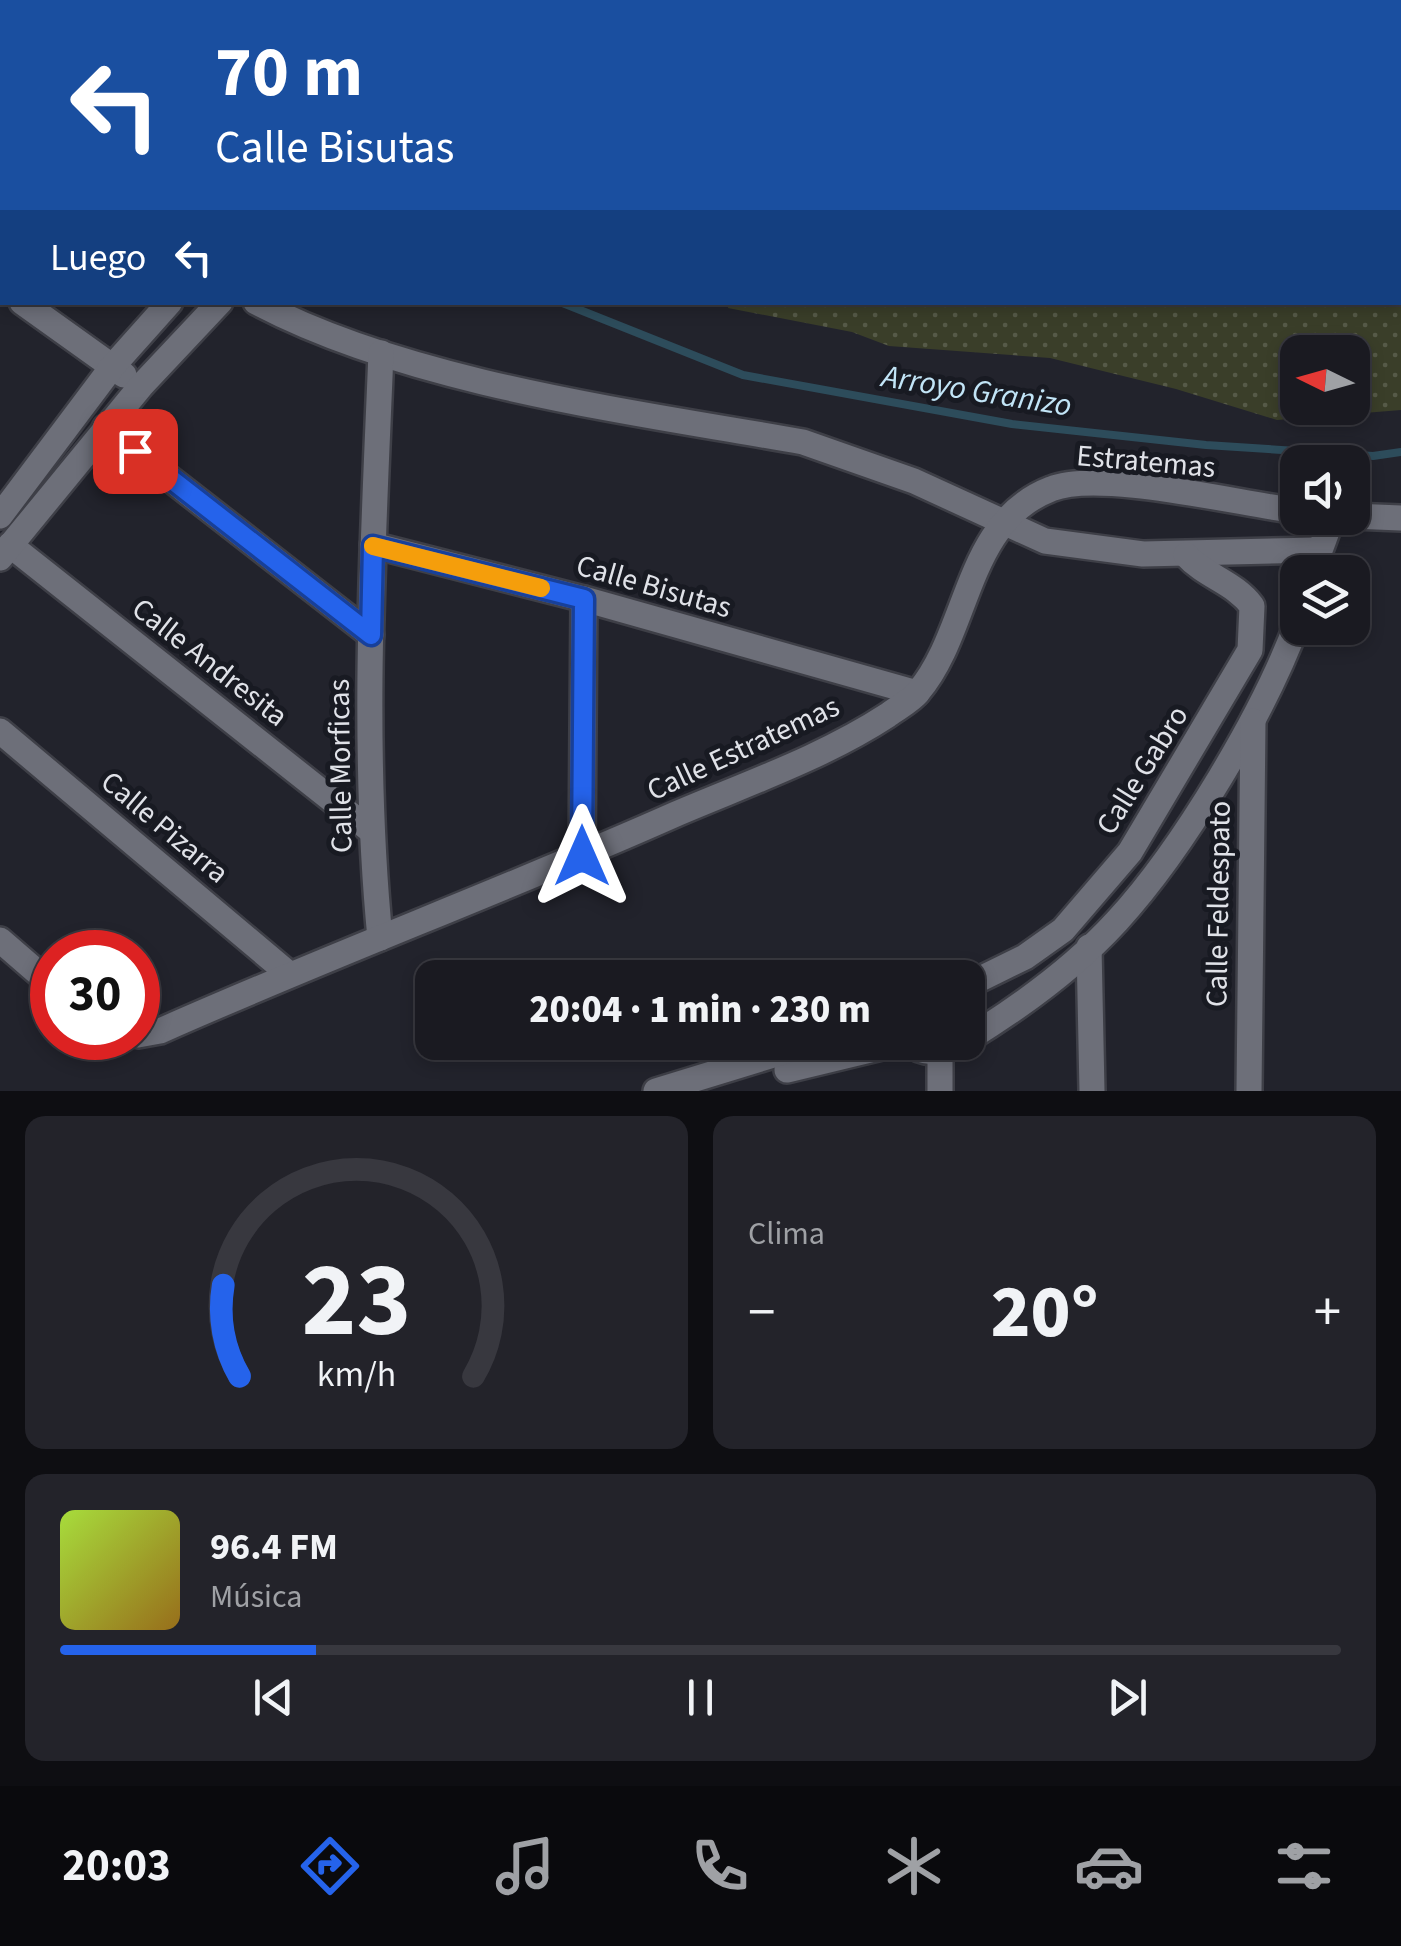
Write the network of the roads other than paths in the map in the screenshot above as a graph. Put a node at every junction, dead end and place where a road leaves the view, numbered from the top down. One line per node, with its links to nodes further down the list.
1 (26, 305): 6 (street)
2 (167, 305): 6 (street)
3 (217, 305): 7 (street)
4 (264, 305): 5 (street)
5 (381, 352): 13 (street); 14 (street, Calle Morficas)
6 (112, 368): 7 (street); 9 (street)
7 (141, 386): 8 (street)
8 (105, 428): 15 (street); 19 (street)
9 (5, 498)
10 (1280, 508): 13 (street, Estratemas)
11 (1370, 517): 12 (street)
12 (1401, 518)
13 (1000, 524): 16 (street); 21 (street)
14 (373, 546): 18 (street, Calle Bisutas); 19 (street, Calle Morficas)
15 (5, 551): 24 (street, Calle Andresita)
16 (1186, 554): 17 (street); 31 (street, Calle Gabro)
17 (1280, 559)
18 (584, 599): 21 (street, Calle Bisutas); 25 (street)
19 (371, 635): 24 (street, Calle Morficas)
20 (1289, 645): 22 (street)
21 (918, 693): 25 (street, Calle Estratemas)
22 (1253, 717): 28 (street); 40 (street, Calle Feldespato)
23 (0, 731): 30 (street, Calle Pizarra)
24 (370, 830): 26 (street, Calle Morficas)
25 (582, 856): 26 (street, Calle Estratemas)
26 (380, 938): 30 (street, Calle Estratemas)
27 (0, 940): 29 (street)
28 (1090, 947): 32 (street); 39 (street)
29 (30, 967)
30 (289, 974): 33 (street, Calle Estratemas)
31 (985, 977)
32 (985, 1024)
33 (160, 1031)
34 (834, 1060): 36 (street)
35 (951, 1060): 38 (street)
36 (786, 1072): 37 (street)
37 (656, 1091)
38 (940, 1091)
39 (1092, 1091)
40 (1249, 1091)

